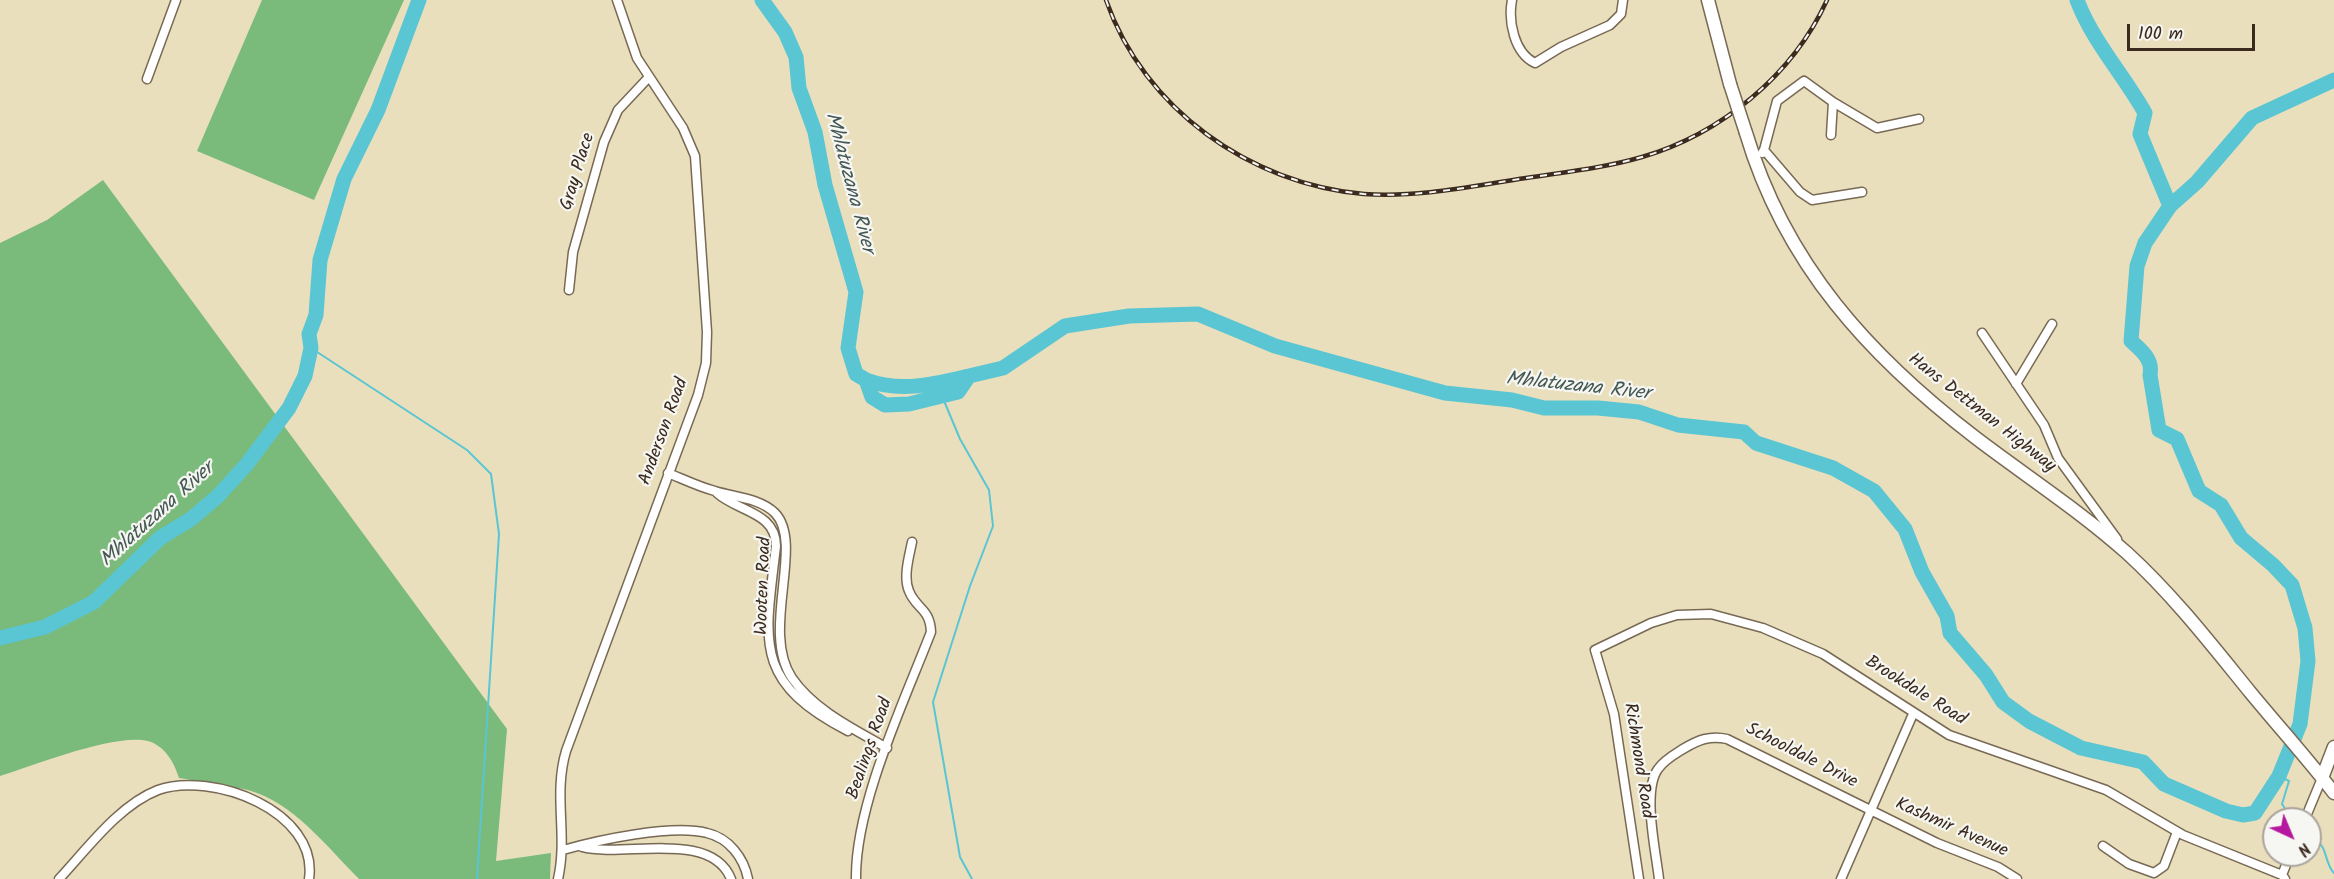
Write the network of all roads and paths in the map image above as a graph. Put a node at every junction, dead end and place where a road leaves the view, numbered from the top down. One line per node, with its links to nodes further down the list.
1 (176, 0): 7 (street)
2 (617, 0): 6 (street, Anderson Road)
3 (1512, 0): 4 (street)
4 (1623, 0)
5 (1708, 0): 12 (street, Hans Dettman Highway, bridge)
6 (649, 77): 14 (street, Gray Place); 18 (street, Anderson Road)
7 (147, 79)
8 (1833, 102): 9 (street); 10 (street); 11 (street)
9 (1919, 119)
10 (1830, 135)
11 (1764, 150): 12 (street); 13 (street)
12 (1755, 163): 20 (street, Hans Dettman Highway)
13 (1862, 192)
14 (569, 290)
15 (2052, 324): 17 (street)
16 (1982, 333): 17 (street)
17 (2016, 384): 20 (street)
18 (668, 473): 24 (street, Wooten Road); 32 (street, Anderson Road)
19 (912, 542): 24 (street, Bealings Road)
20 (2128, 554): 25 (street, Hans Dettman Highway)
21 (1595, 650): 22 (street, Brookdale Road); 40 (street, Richmond Road)
22 (1913, 714): 28 (street); 29 (street, Brookdale Road)
23 (2334, 747): 25 (street)
24 (887, 749): 39 (street, Bealings Road)
25 (2322, 778): 26 (street, Hans Dettman Highway); 27 (street)
26 (2334, 793)
27 (2310, 807)
28 (1871, 811): 41 (street, Schooldale Drive); 42 (street); 43 (street, Kashmir Avenue)
29 (2176, 832): 31 (street); 33 (street, Brookdale Road)
30 (578, 846): 32 (street); 37 (street); 38 (street)
31 (2103, 846)
32 (563, 850): 36 (street, Anderson Road)
33 (2284, 877)
34 (59, 879): 35 (street)
35 (309, 879)
36 (558, 879)
37 (731, 879)
38 (748, 879)
39 (856, 879)
40 (1639, 879)
41 (1659, 879)
42 (1841, 879)
43 (2018, 879)

